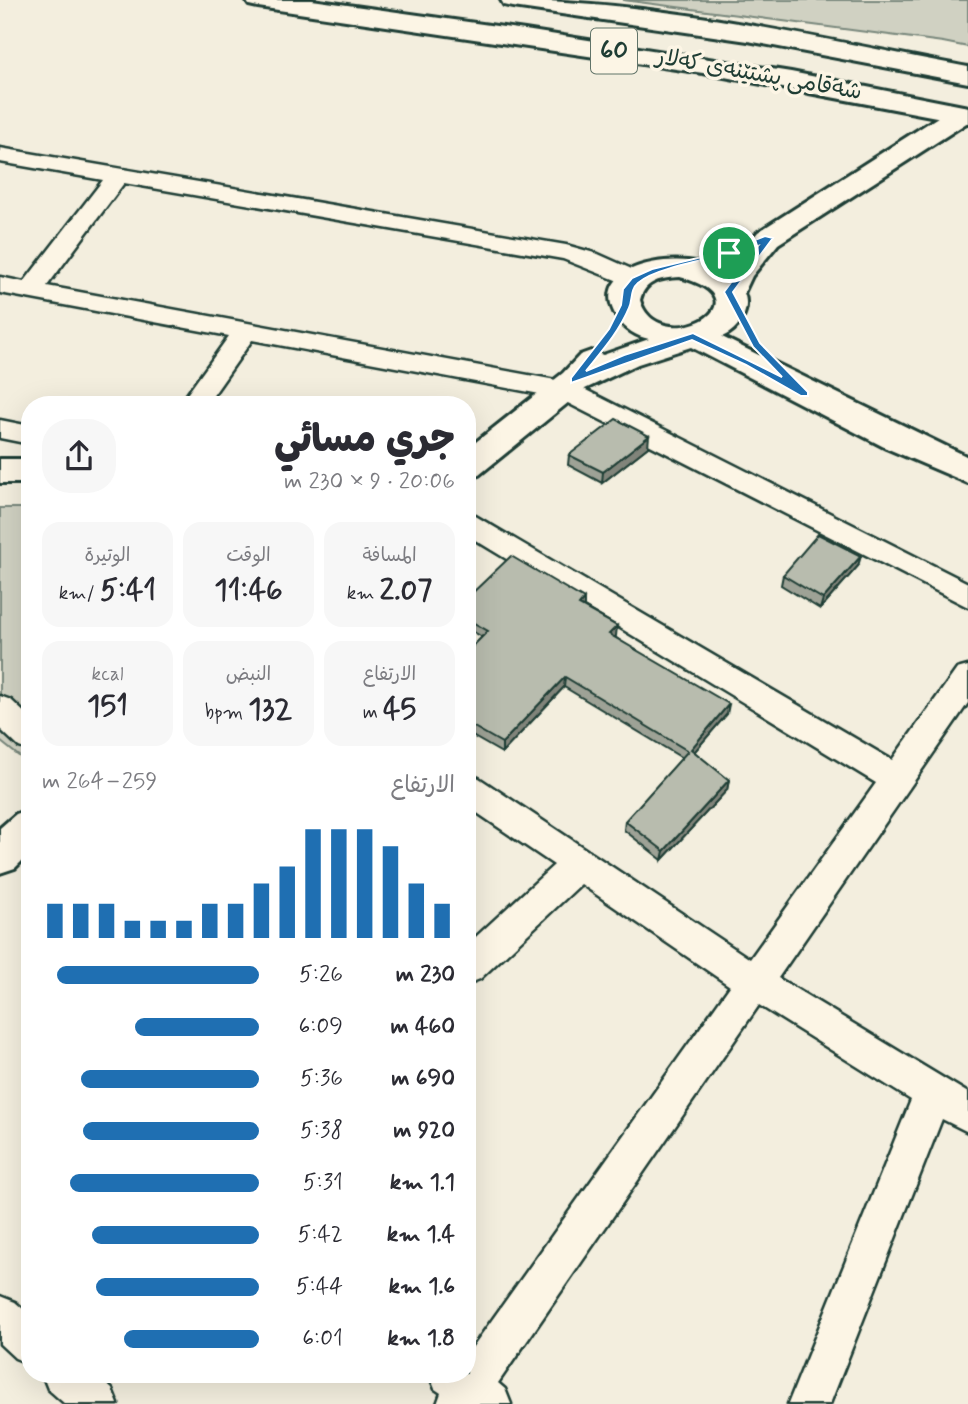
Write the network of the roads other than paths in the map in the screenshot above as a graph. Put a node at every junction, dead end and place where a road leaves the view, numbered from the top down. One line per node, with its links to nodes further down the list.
1 (258, 0): 4 (main road, شەقامی پشتێنەی کەلار / 60)
2 (513, 0): 3 (main road, شەقامی پشتێنەی کەلار)
3 (968, 75)
4 (965, 114): 7 (main road)
5 (0, 155): 6 (street)
6 (118, 175): 10 (street); 11 (street)
7 (768, 238): 8 (main road); 12 (main road)
8 (671, 268): 11 (main road); 12 (main road)
9 (0, 285): 10 (street)
10 (30, 291): 13 (street)
11 (631, 292): 14 (main road); 15 (main road)
12 (731, 297): 14 (main road); 16 (main road)
13 (247, 329): 15 (street); 17 (street)
14 (693, 336): 15 (main road); 16 (main road)
15 (568, 385): 20 (main road); 25 (street)
16 (805, 394): 23 (main road)
17 (199, 396)
18 (0, 429): 19 (street)
19 (21, 433)
20 (476, 460)
21 (0, 471): 22 (main road)
22 (21, 471)
23 (968, 471)
24 (476, 526): 29 (street)
25 (968, 596)
26 (968, 678): 29 (street)
27 (0, 709): 28 (street)
28 (21, 729)
29 (896, 779): 35 (street)
30 (476, 795): 33 (street)
31 (21, 835): 32 (main road)
32 (0, 855)
33 (579, 864): 34 (street); 35 (street)
34 (476, 960)
35 (755, 983): 36 (street); 40 (street)
36 (933, 1093): 37 (street); 43 (street)
37 (968, 1114)
38 (0, 1317): 39 (street)
39 (21, 1335)
40 (476, 1380)
41 (73, 1383): 42 (street)
42 (97, 1404)
43 (809, 1404)

